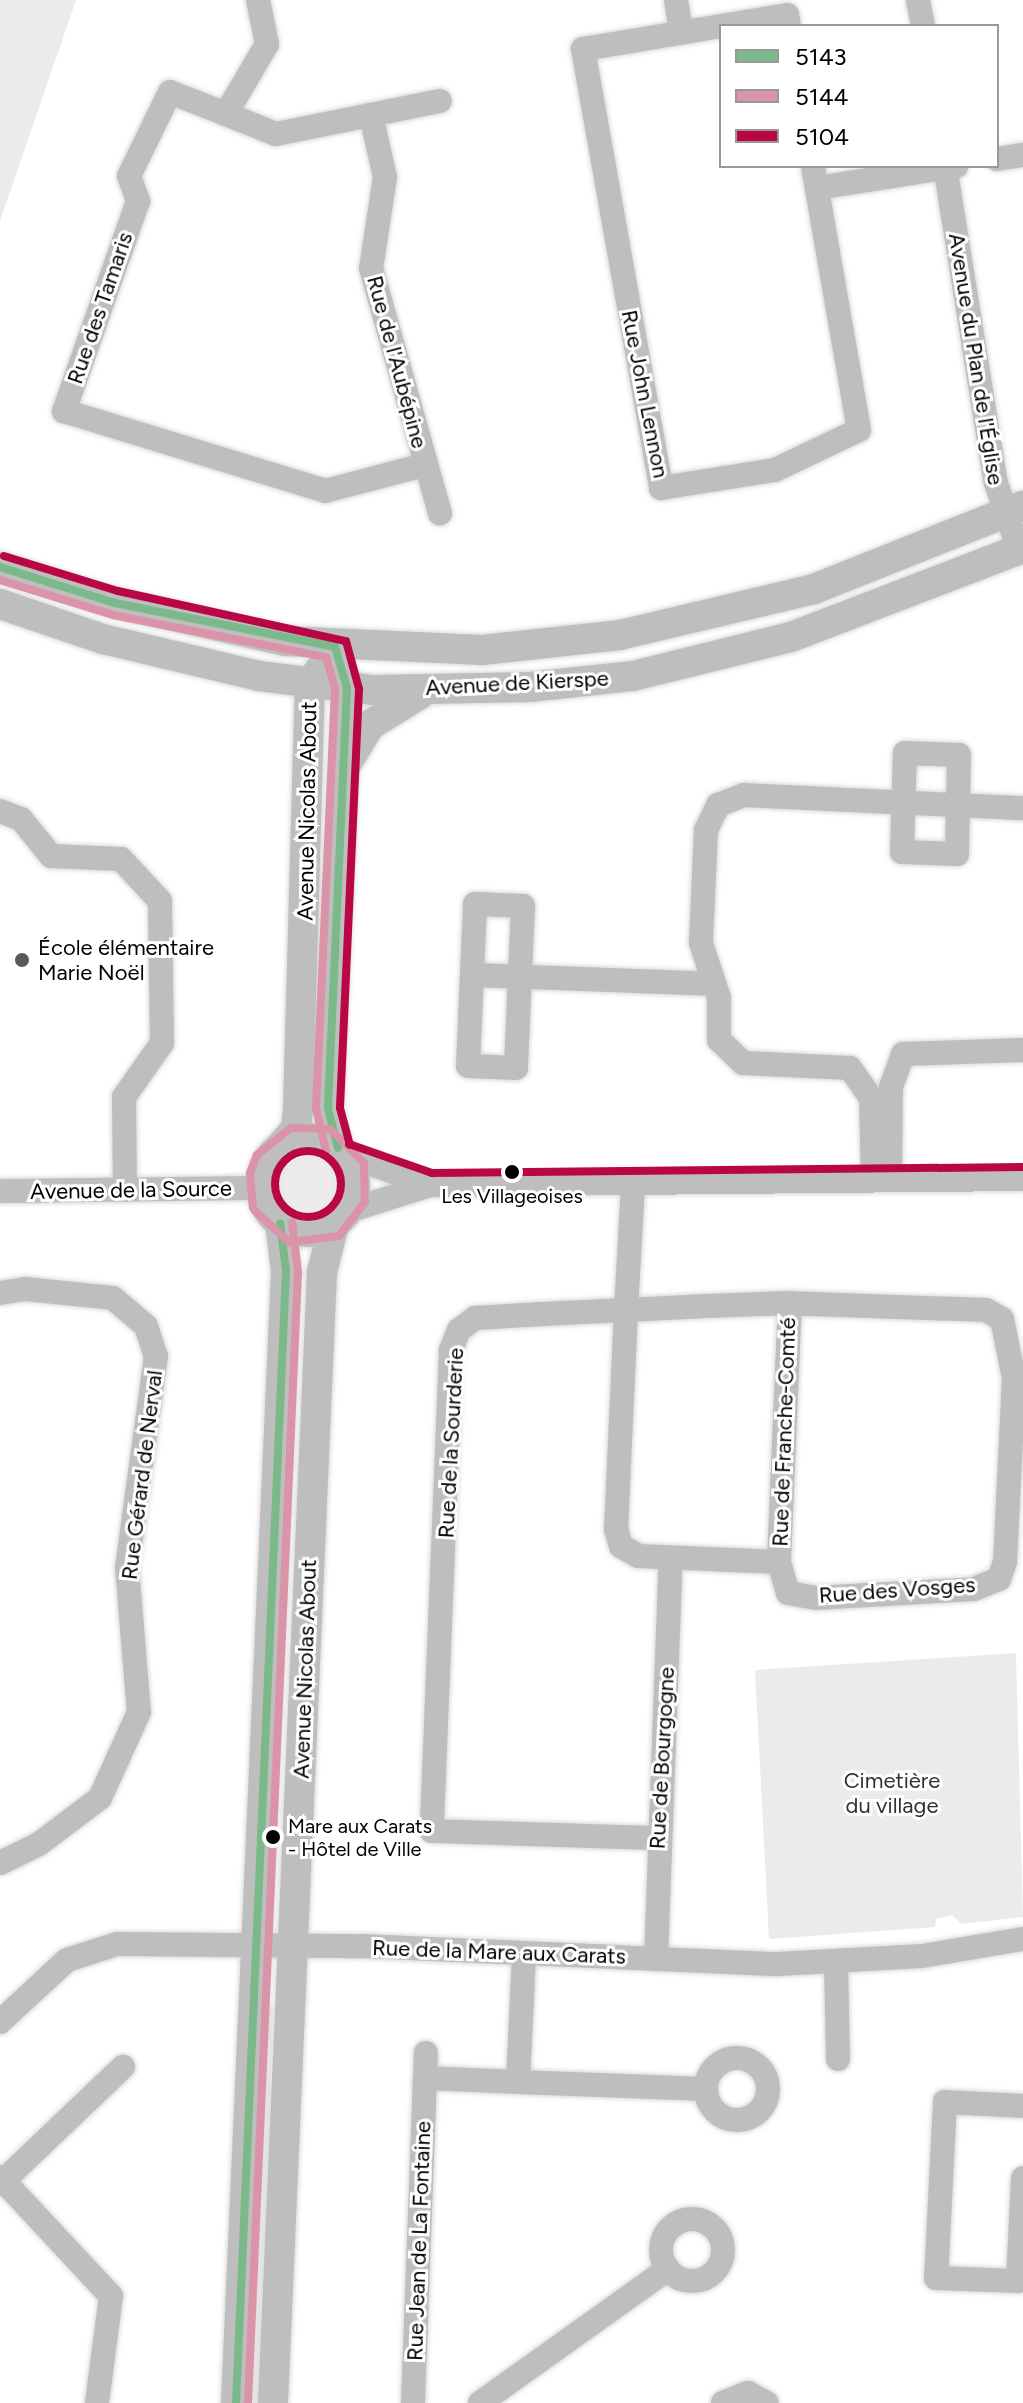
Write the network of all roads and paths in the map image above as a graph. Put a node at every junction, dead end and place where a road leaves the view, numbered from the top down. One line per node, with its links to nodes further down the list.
1 (258, 0): 10 (street)
2 (676, 0): 8 (street)
3 (918, 0): 6 (street)
4 (731, 24): 5 (street, Rue John Lennon)
5 (789, 24)
6 (923, 24)
7 (719, 26): 8 (street, Rue John Lennon)
8 (681, 32): 16 (street, Rue John Lennon)
9 (440, 101): 11 (street, Rue des Tamaris)
10 (226, 114): 11 (street, Rue des Tamaris); 17 (street, Rue des Tamaris)
11 (371, 115): 17 (street, Rue de l'Aubépine)
12 (1023, 155): 13 (street)
13 (999, 159)
14 (936, 168): 16 (street, Rue John Lennon)
15 (949, 168): 18 (street, Avenue du Plan de l'Église)
16 (815, 177)
17 (424, 465): 19 (street, Rue de l'Aubépine)
18 (1013, 510): 20 (street, Avenue du Plan de l'Église); 23 (main road, Avenue de Kierspe)
19 (440, 513)
20 (1021, 549): 25 (main road, Avenue de Kierspe)
21 (0, 567): 23 (main road, Avenue de Kierspe)
22 (0, 604): 24 (main road, Avenue de Kierspe)
23 (341, 668): 24 (main road, Avenue de Kierspe); 25 (main road, Avenue de Kierspe); 26 (main road, Avenue Nicolas About)
24 (310, 683): 36 (main road, Avenue Nicolas About)
25 (431, 689): 26 (main road)
26 (343, 768): 37 (main road, Avenue Nicolas About)
27 (904, 803): 28 (street); 28 (street); 28 (street); 33 (street)
28 (958, 805): 29 (street)
29 (1023, 808)
30 (0, 811): 43 (street)
31 (472, 975): 32 (street); 32 (street); 32 (street)
32 (520, 976): 33 (street)
33 (713, 984): 35 (street)
34 (1023, 1050): 35 (street)
35 (878, 1087): 39 (street)
36 (281, 1146): 37 (main road); 42 (main road, Avenue Nicolas About)
37 (342, 1151): 41 (street); 45 (main road, Avenue Nicolas About)
38 (1023, 1179): 39 (street)
39 (882, 1180): 40 (street)
40 (633, 1183): 41 (street); 49 (street)
41 (430, 1185): 45 (street)
42 (261, 1188): 43 (street, Avenue de la Source); 46 (main road, Avenue Nicolas About)
43 (125, 1190): 44 (street, Avenue de la Source)
44 (0, 1191)
45 (341, 1218): 46 (main road); 57 (main road, Avenue Nicolas About)
46 (280, 1223): 56 (main road, Avenue Nicolas About)
47 (0, 1293): 54 (street, Rue Gérard de Nerval)
48 (790, 1303): 49 (street, Rue de la Sourderie); 50 (street, Rue de la Sourderie); 52 (street, Rue de Franche-Comté)
49 (626, 1310): 51 (street); 53 (street, Rue de la Sourderie)
50 (1017, 1401): 52 (street, Rue des Vosges)
51 (671, 1558): 52 (street); 53 (street, Rue de Bourgogne)
52 (779, 1562)
53 (657, 1838): 59 (street, Rue de Bourgogne)
54 (0, 1863)
55 (1023, 1939): 60 (street, Rue de la Mare aux Carats)
56 (258, 1945): 57 (street, Rue de la Mare aux Carats); 61 (street, Rue de la Mare aux Carats); 73 (main road, Avenue Nicolas About)
57 (293, 1945): 58 (street, Rue de la Mare aux Carats); 74 (main road, Avenue Nicolas About)
58 (524, 1954): 59 (street, Rue de la Mare aux Carats); 66 (street)
59 (656, 1959): 60 (street, Rue de la Mare aux Carats)
60 (836, 1963): 63 (street)
61 (0, 2022)
62 (426, 2053): 65 (street, Rue Jean de La Fontaine)
63 (838, 2059)
64 (123, 2067): 70 (street)
65 (425, 2078): 66 (street); 75 (street, Rue Jean de La Fontaine)
66 (518, 2082): 67 (street)
67 (706, 2089)
68 (1023, 2106): 69 (street)
69 (1023, 2178)
70 (1, 2181): 72 (street)
71 (668, 2269): 76 (street)
72 (97, 2403)
73 (236, 2403)
74 (273, 2403)
75 (413, 2403)
76 (480, 2403)
77 (723, 2403): 78 (street)
78 (767, 2403)

